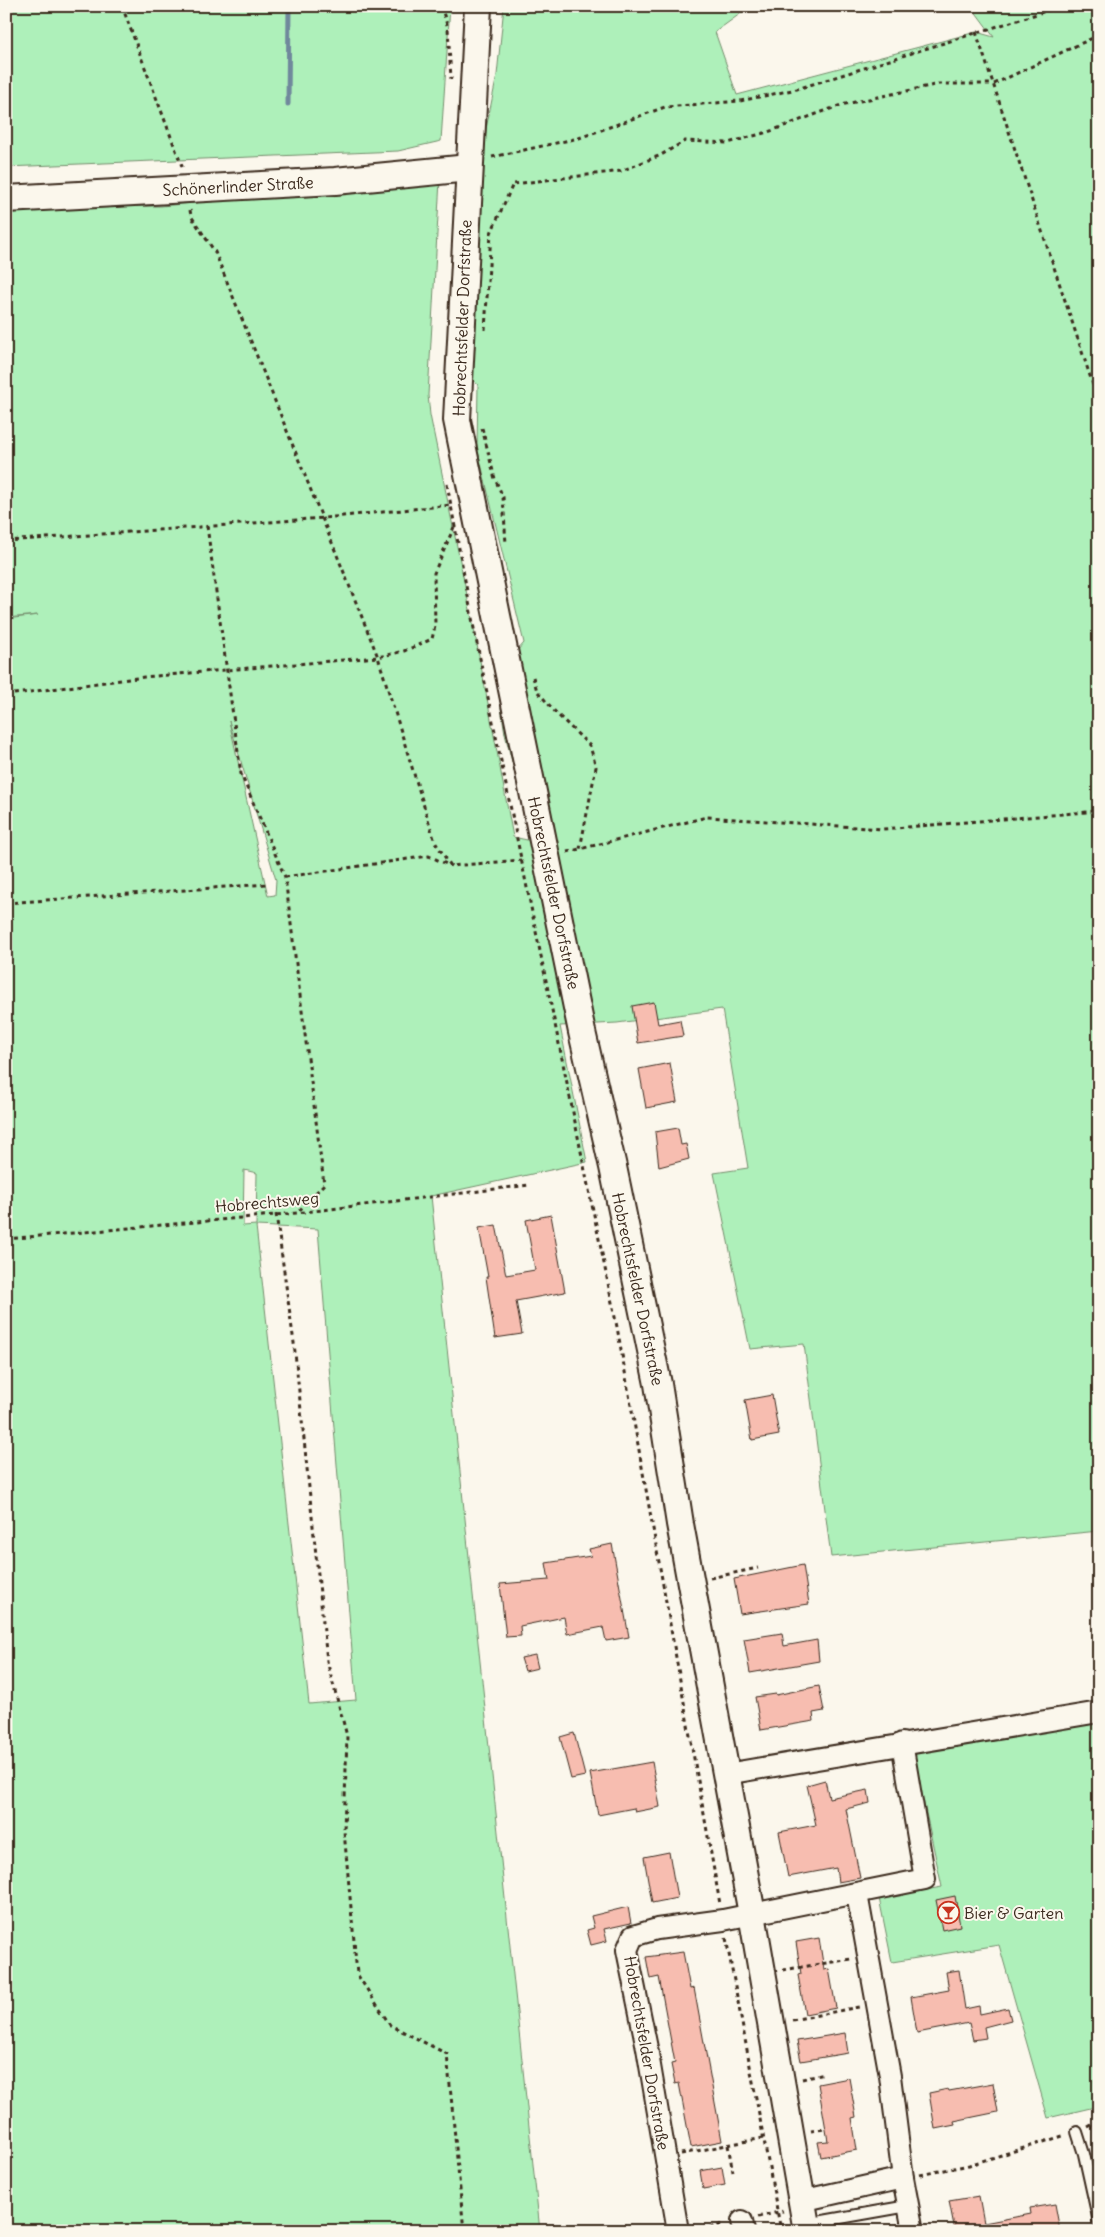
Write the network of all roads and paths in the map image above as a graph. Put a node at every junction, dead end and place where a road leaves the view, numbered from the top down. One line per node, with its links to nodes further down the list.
1 (122, 6): 10 (path)
2 (441, 6): 8 (path)
3 (478, 6): 9 (street, Hobrechtsfelder Dorfstraße)
4 (1062, 6): 5 (path)
5 (976, 32): 7 (path); 9 (path)
6 (1099, 35): 7 (path)
7 (994, 84): 12 (path); 13 (path)
8 (452, 88)
9 (469, 168): 10 (street, Schönerlinder Straße); 26 (street, Hobrechtsfelder Dorfstraße)
10 (186, 190): 11 (street, Schönerlinder Straße); 15 (path)
11 (6, 199)
12 (484, 340)
13 (1099, 404)
14 (482, 426): 19 (path)
15 (324, 518): 16 (path); 17 (path); 20 (path)
16 (207, 526): 18 (path); 21 (path)
17 (454, 526): 20 (path); 26 (path)
18 (6, 541)
19 (507, 552)
20 (378, 657): 21 (path); 27 (path)
21 (226, 670): 23 (path); 28 (path)
22 (532, 672): 25 (path)
23 (6, 695)
24 (1099, 811): 25 (path)
25 (580, 849): 26 (path)
26 (534, 859): 27 (path); 36 (street, Hobrechtsfelder Dorfstraße); 42 (path)
27 (451, 866): 28 (path)
28 (285, 877): 32 (path)
29 (266, 884): 30 (path)
30 (6, 902)
31 (529, 1185): 32 (path, Hobrechtsweg)
32 (297, 1213): 33 (path, Hobrechtsweg)
33 (276, 1214): 34 (path, Hobrechtsweg); 57 (path)
34 (6, 1239)
35 (758, 1568): 36 (path)
36 (691, 1581): 39 (street, Hobrechtsfelder Dorfstraße)
37 (1099, 1712): 38 (street)
38 (902, 1744): 39 (street); 40 (street, Hobrechtsfelder Dorfstraße)
39 (726, 1774): 41 (street, Hobrechtsfelder Dorfstraße)
40 (857, 1894): 41 (street, Hobrechtsfelder Dorfstraße); 43 (street)
41 (752, 1914): 42 (street, Hobrechtsfelder Dorfstraße); 44 (street, Hobrechtsfelder Dorfstraße)
42 (723, 1920): 49 (path); 51 (street, Hobrechtsfelder Dorfstraße)
43 (868, 1956): 44 (path); 45 (street)
44 (762, 1973): 46 (street, Hobrechtsfelder Dorfstraße)
45 (877, 2004): 46 (path); 53 (street)
46 (771, 2024): 55 (street, Hobrechtsfelder Dorfstraße)
47 (1099, 2121): 48 (path)
48 (1077, 2132): 53 (path); 56 (lane)
49 (763, 2138): 50 (path); 55 (path)
50 (728, 2145): 51 (path); 52 (path)
51 (666, 2157): 58 (street, Hobrechtsfelder Dorfstraße)
52 (733, 2172)
53 (903, 2178): 54 (street); 55 (street)
54 (908, 2206): 55 (lane); 59 (street)
55 (799, 2222)
56 (1099, 2222)
57 (464, 2231)
58 (678, 2231)
59 (913, 2231)

